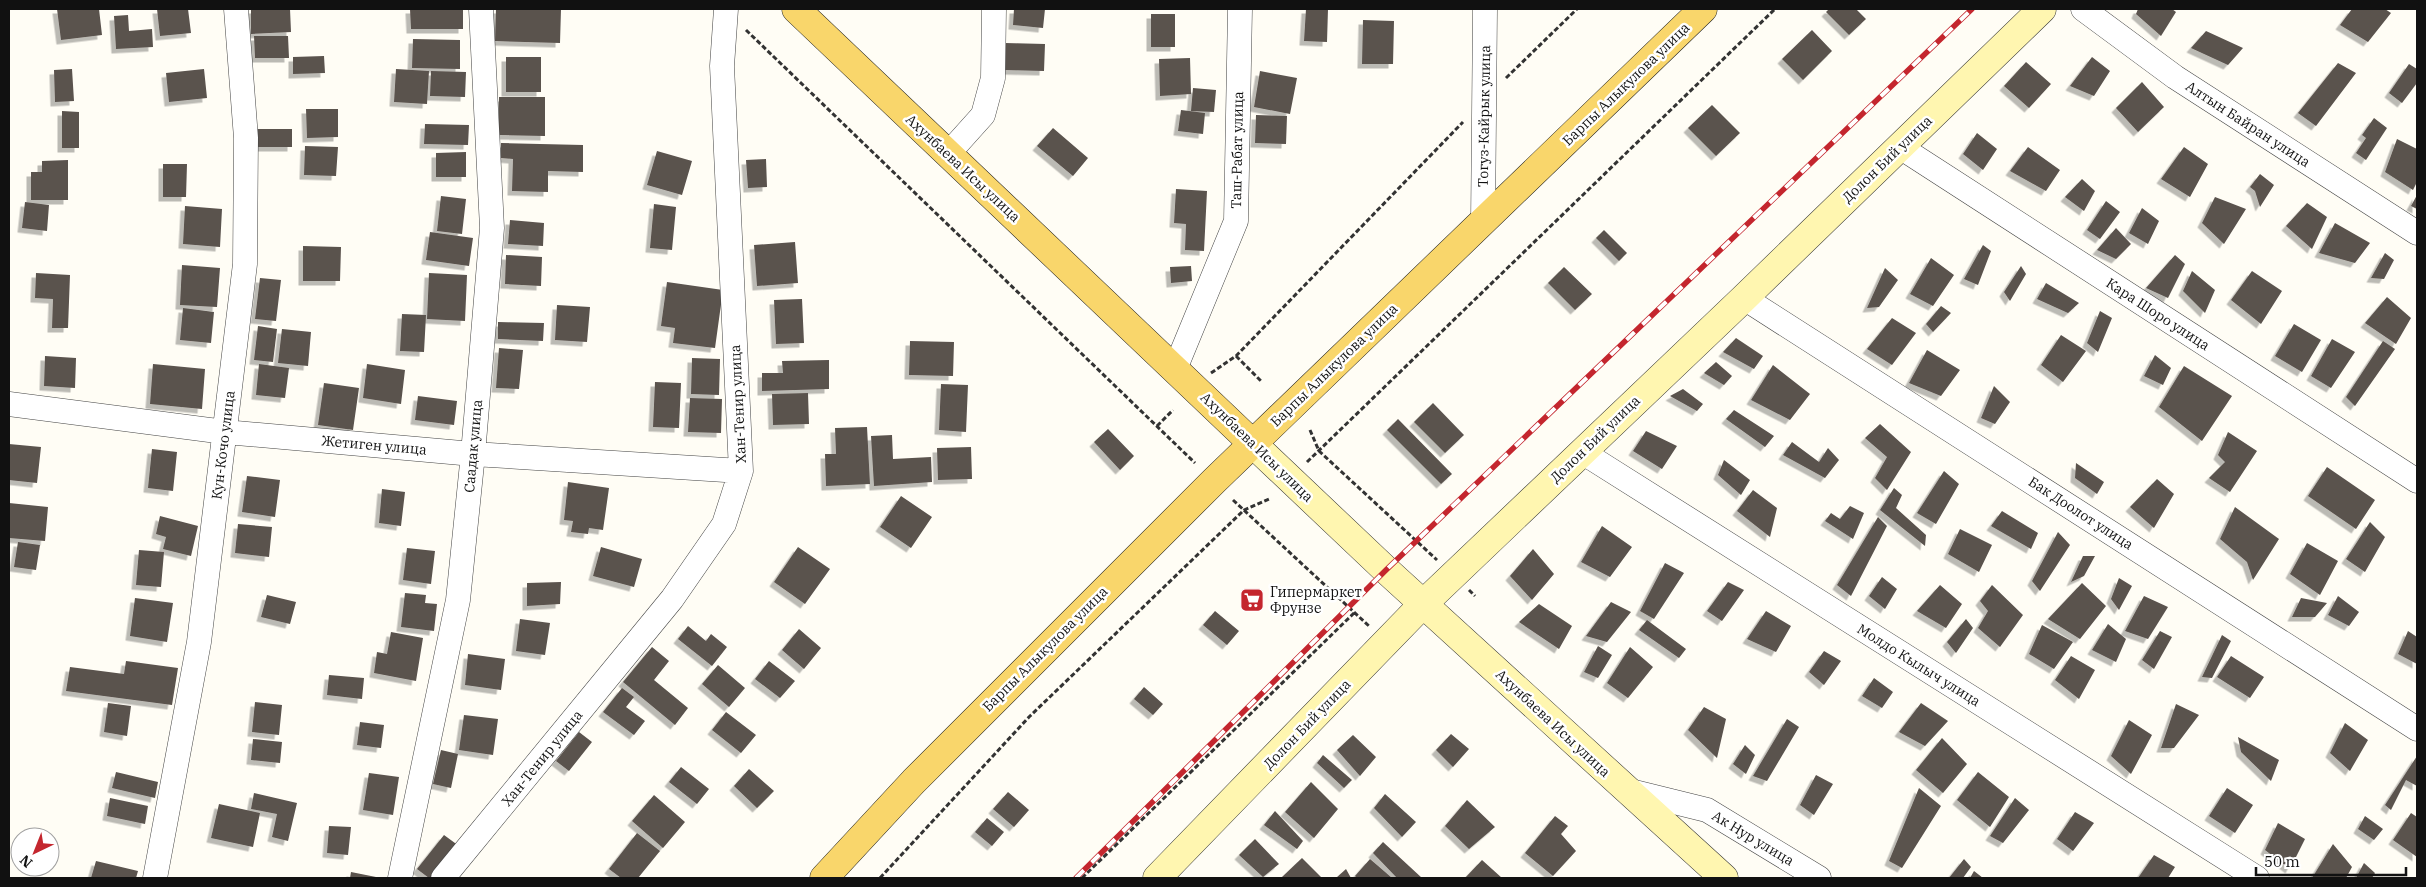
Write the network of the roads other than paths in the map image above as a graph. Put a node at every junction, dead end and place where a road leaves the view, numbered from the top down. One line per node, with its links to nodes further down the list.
1 (236, 9): 18 (street, Кун-Кочо улица)
2 (481, 9): 21 (street, Саадак улица)
3 (796, 9): 12 (main road, Ахунбаева Исы улица)
4 (994, 9): 12 (street)
5 (1240, 9): 16 (street, Таш-Рабат улица)
6 (1485, 9): 13 (street, Тогуз-Кайрык улица)
7 (1704, 9): 13 (main road, Барпы Алыкулова улица)
8 (2042, 9): 11 (street, Долон Бий улица)
9 (2082, 9): 14 (street, Алтын Байран улица)
10 (726, 10): 22 (street, Хан-Тенир улица)
11 (1900, 147): 15 (street, Долон Бий улица); 23 (street, Кара Шоро улица)
12 (948, 154): 16 (main road, Ахунбаева Исы улица)
13 (1483, 223): 19 (main road, Барпы Алыкулова улица)
14 (2417, 233)
15 (1744, 298): 20 (street, Долон Бий улица); 25 (street, Бак Доолот улица)
16 (1175, 369): 19 (main road, Ахунбаева Исы улица)
17 (9, 404): 18 (street, Жетиген улица)
18 (225, 432): 21 (street, Жетиген улица); 27 (street, Кун-Кочо улица)
19 (1252, 443): 24 (street, Ахунбаева Исы улица); 30 (main road, Барпы Алыкулова улица)
20 (1582, 452): 24 (street, Долон Бий улица); 34 (street, Молдо Кылыч улица)
21 (473, 454): 22 (street, Жетиген улица); 28 (street, Саадак улица)
22 (742, 471): 29 (street, Хан-Тенир улица)
23 (2417, 481)
24 (1423, 604): 26 (street, Ахунбаева Исы улица); 31 (street, Долон Бий улица)
25 (2417, 729)
26 (1626, 790): 32 (street, Ахунбаева Исы улица); 33 (street, Ак Нур улица)
27 (155, 878)
28 (400, 878)
29 (443, 878)
30 (824, 878)
31 (1157, 878)
32 (1724, 878)
33 (1819, 878)
34 (2257, 878)

